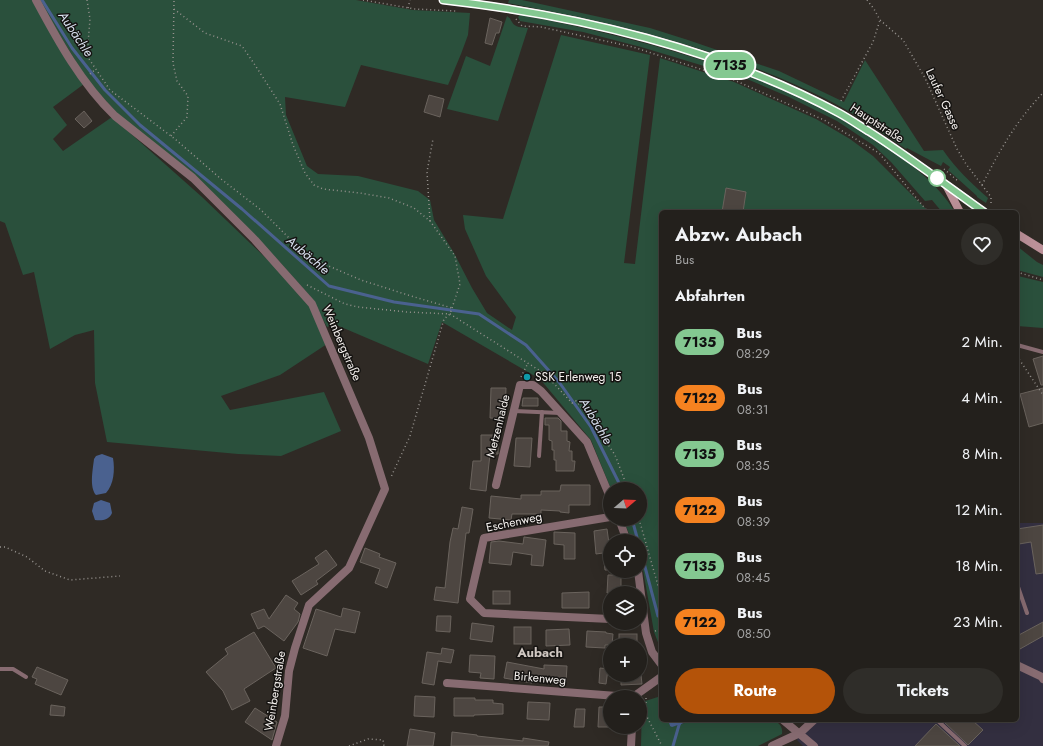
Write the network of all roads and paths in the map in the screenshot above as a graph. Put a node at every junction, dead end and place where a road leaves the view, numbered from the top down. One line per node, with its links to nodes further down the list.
1 (36, 0): 45 (street, Weinbergstraße)
2 (87, 0): 13 (path)
3 (174, 0): 9 (path)
4 (363, 0): 8 (path)
5 (410, 0): 8 (path)
6 (443, 0): 10 (main road, Hauptstraße)
7 (867, 0): 12 (path, Laufer Gasse)
8 (408, 8): 11 (path)
9 (174, 9): 17 (path); 24 (path)
10 (515, 9): 19 (main road, Hauptstraße); 21 (path)
11 (456, 11)
12 (880, 20): 16 (path); 20 (path, Laufer Gasse)
13 (95, 69): 14 (path); 17 (path)
14 (89, 74)
15 (1043, 93): 20 (path)
16 (841, 101)
17 (171, 136): 30 (path)
18 (433, 139): 24 (path)
19 (946, 184): 22 (main road); 23 (main road, Hauptstraße)
20 (982, 185): 23 (path, Laufer Gasse)
21 (926, 210)
22 (959, 210)
23 (987, 210)
24 (430, 222): 30 (path)
25 (1019, 235): 26 (main road)
26 (1043, 250)
27 (1019, 273): 28 (path)
28 (1043, 280)
29 (306, 284): 31 (path)
30 (452, 308): 31 (path)
31 (450, 314): 35 (path); 45 (path)
32 (1019, 346): 33 (lane)
33 (1043, 352)
34 (1019, 359): 37 (path)
35 (528, 363): 36 (path); 43 (path)
36 (520, 385): 38 (street, Metzenhalde); 40 (street, Metzenhalde)
37 (1043, 395)
38 (514, 411): 39 (lane); 44 (street, Metzenhalde)
39 (542, 412): 40 (lane); 41 (lane)
40 (560, 413): 42 (street)
41 (539, 456)
42 (604, 482)
43 (625, 482)
44 (496, 485)
45 (385, 489): 70 (street, Weinbergstraße)
46 (603, 518): 53 (street, Eschenweg)
47 (641, 526): 50 (path)
48 (0, 547): 49 (path)
49 (120, 576)
50 (659, 589)
51 (1019, 590): 52 (lane)
52 (1027, 613)
53 (603, 619)
54 (645, 630): 55 (street)
55 (659, 661)
56 (1019, 666): 60 (street)
57 (0, 669): 58 (lane)
58 (26, 676)
59 (659, 678): 62 (street, Birkenweg)
60 (1043, 679)
61 (448, 683): 63 (street, Birkenweg)
62 (642, 690)
63 (603, 695)
64 (647, 717): 74 (path)
65 (786, 722): 68 (street)
66 (812, 722): 68 (street)
67 (939, 722): 77 (lane)
68 (800, 733): 75 (street); 76 (street)
69 (632, 734): 73 (street)
70 (276, 746)
71 (349, 746): 72 (path)
72 (384, 746)
73 (632, 746)
74 (662, 746)
75 (772, 746)
76 (814, 746)
77 (965, 746)

